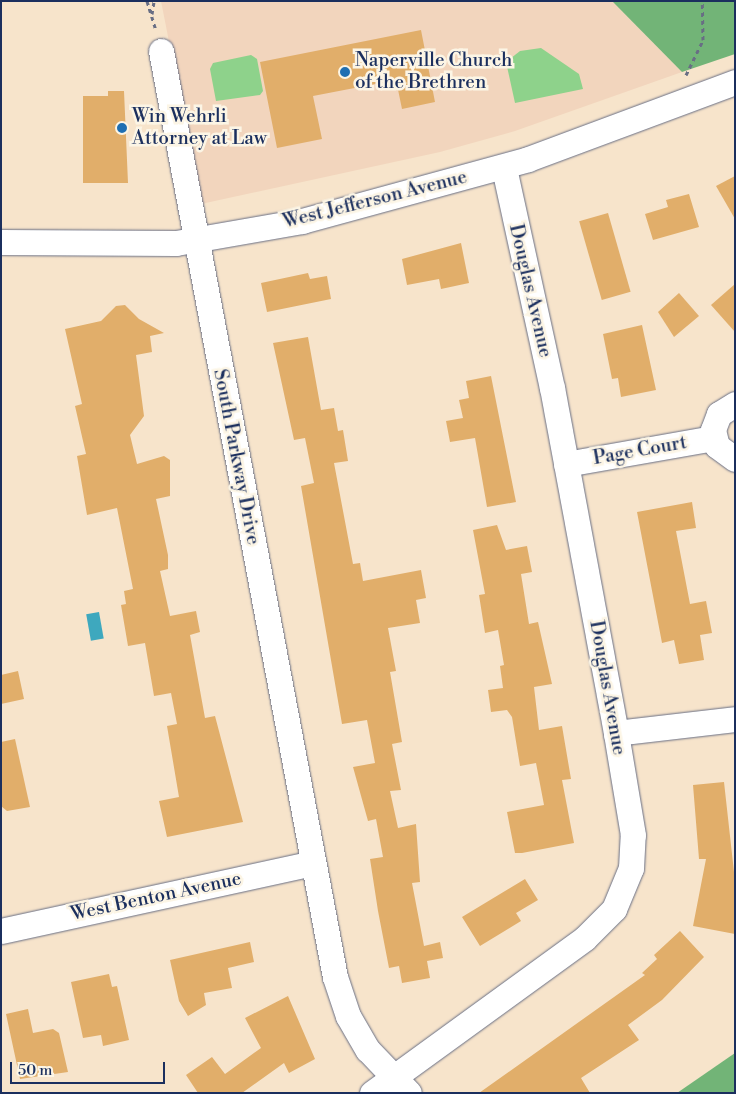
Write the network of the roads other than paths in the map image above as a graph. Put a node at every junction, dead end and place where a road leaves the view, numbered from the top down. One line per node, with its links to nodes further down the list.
1 (161, 51): 4 (street, South Parkway Drive)
2 (733, 83): 3 (street, West Jefferson Avenue)
3 (504, 167): 4 (street, West Jefferson Avenue); 9 (street, Douglas Avenue)
4 (194, 241): 5 (street, West Jefferson Avenue); 12 (street, South Parkway Drive)
5 (1, 242)
6 (735, 404): 7 (street, Page Court)
7 (714, 438): 8 (street, Page Court); 9 (street, Page Court)
8 (735, 459)
9 (566, 464): 11 (street, Douglas Avenue)
10 (735, 719): 11 (street)
11 (616, 733): 14 (street, Douglas Avenue)
12 (312, 863): 13 (street, West Benton Avenue); 14 (street, South Parkway Drive)
13 (1, 931)
14 (402, 1085): 15 (street, Douglas Avenue)
15 (372, 1093)

